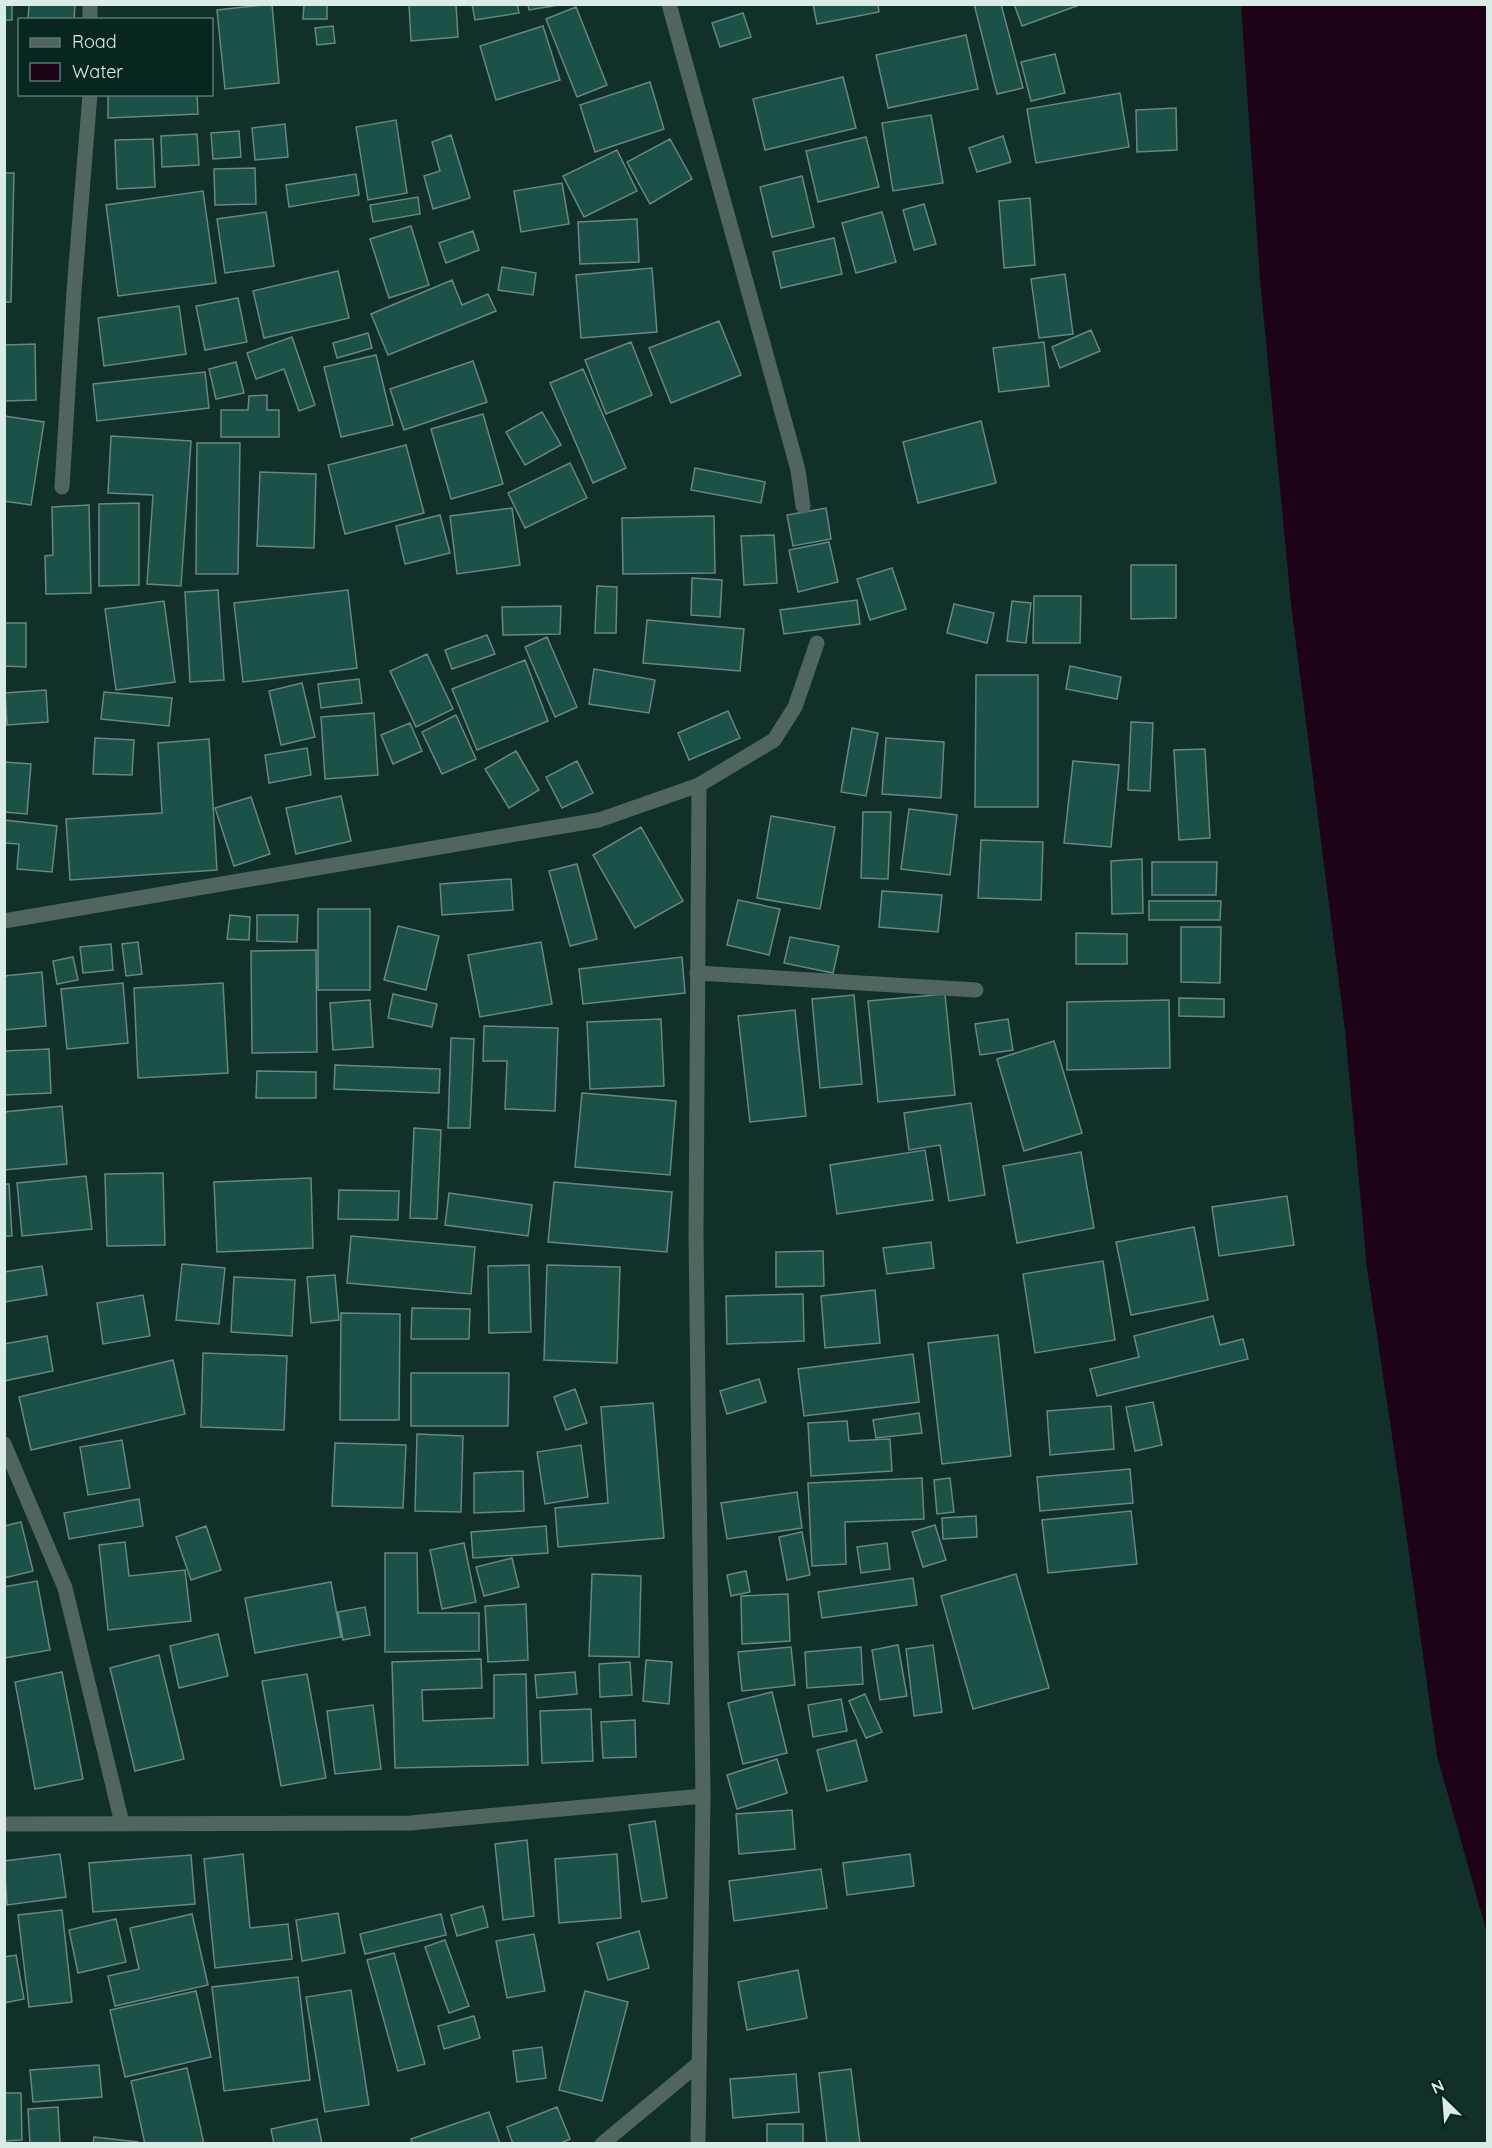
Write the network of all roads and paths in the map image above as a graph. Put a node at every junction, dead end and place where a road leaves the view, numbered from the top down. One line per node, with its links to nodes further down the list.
1 (669, 4): 4 (street)
2 (90, 96): 3 (street)
3 (62, 488)
4 (803, 506)
5 (817, 643): 6 (street)
6 (699, 785): 7 (street); 8 (street)
7 (4, 921)
8 (697, 973): 9 (street); 11 (street)
9 (976, 990)
10 (4, 1444): 12 (street)
11 (703, 1796): 12 (street); 14 (street)
12 (122, 1823): 13 (street)
13 (4, 1824)
14 (698, 2064): 15 (street); 16 (street)
15 (602, 2144)
16 (698, 2144)

